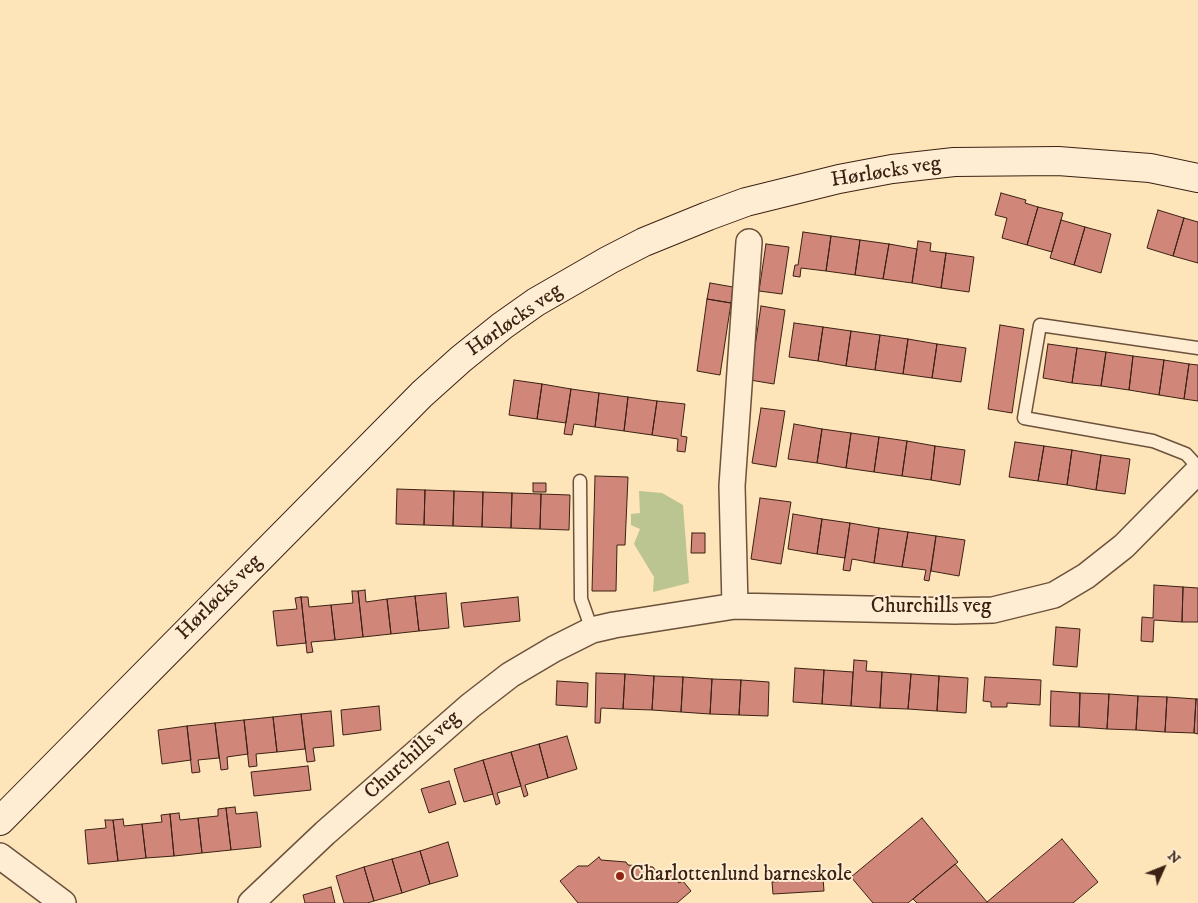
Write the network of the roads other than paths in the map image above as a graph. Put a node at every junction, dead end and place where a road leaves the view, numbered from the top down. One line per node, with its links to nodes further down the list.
1 (1198, 178): 9 (street, Hørløcks veg)
2 (749, 242): 7 (street)
3 (1198, 348): 4 (lane)
4 (1198, 467)
5 (1198, 471): 7 (street, Churchills veg)
6 (580, 481): 8 (lane)
7 (735, 606): 8 (street, Churchills veg)
8 (592, 630): 12 (street, Churchills veg)
9 (0, 821)
10 (0, 856): 11 (street)
11 (63, 903)
12 (251, 903)

